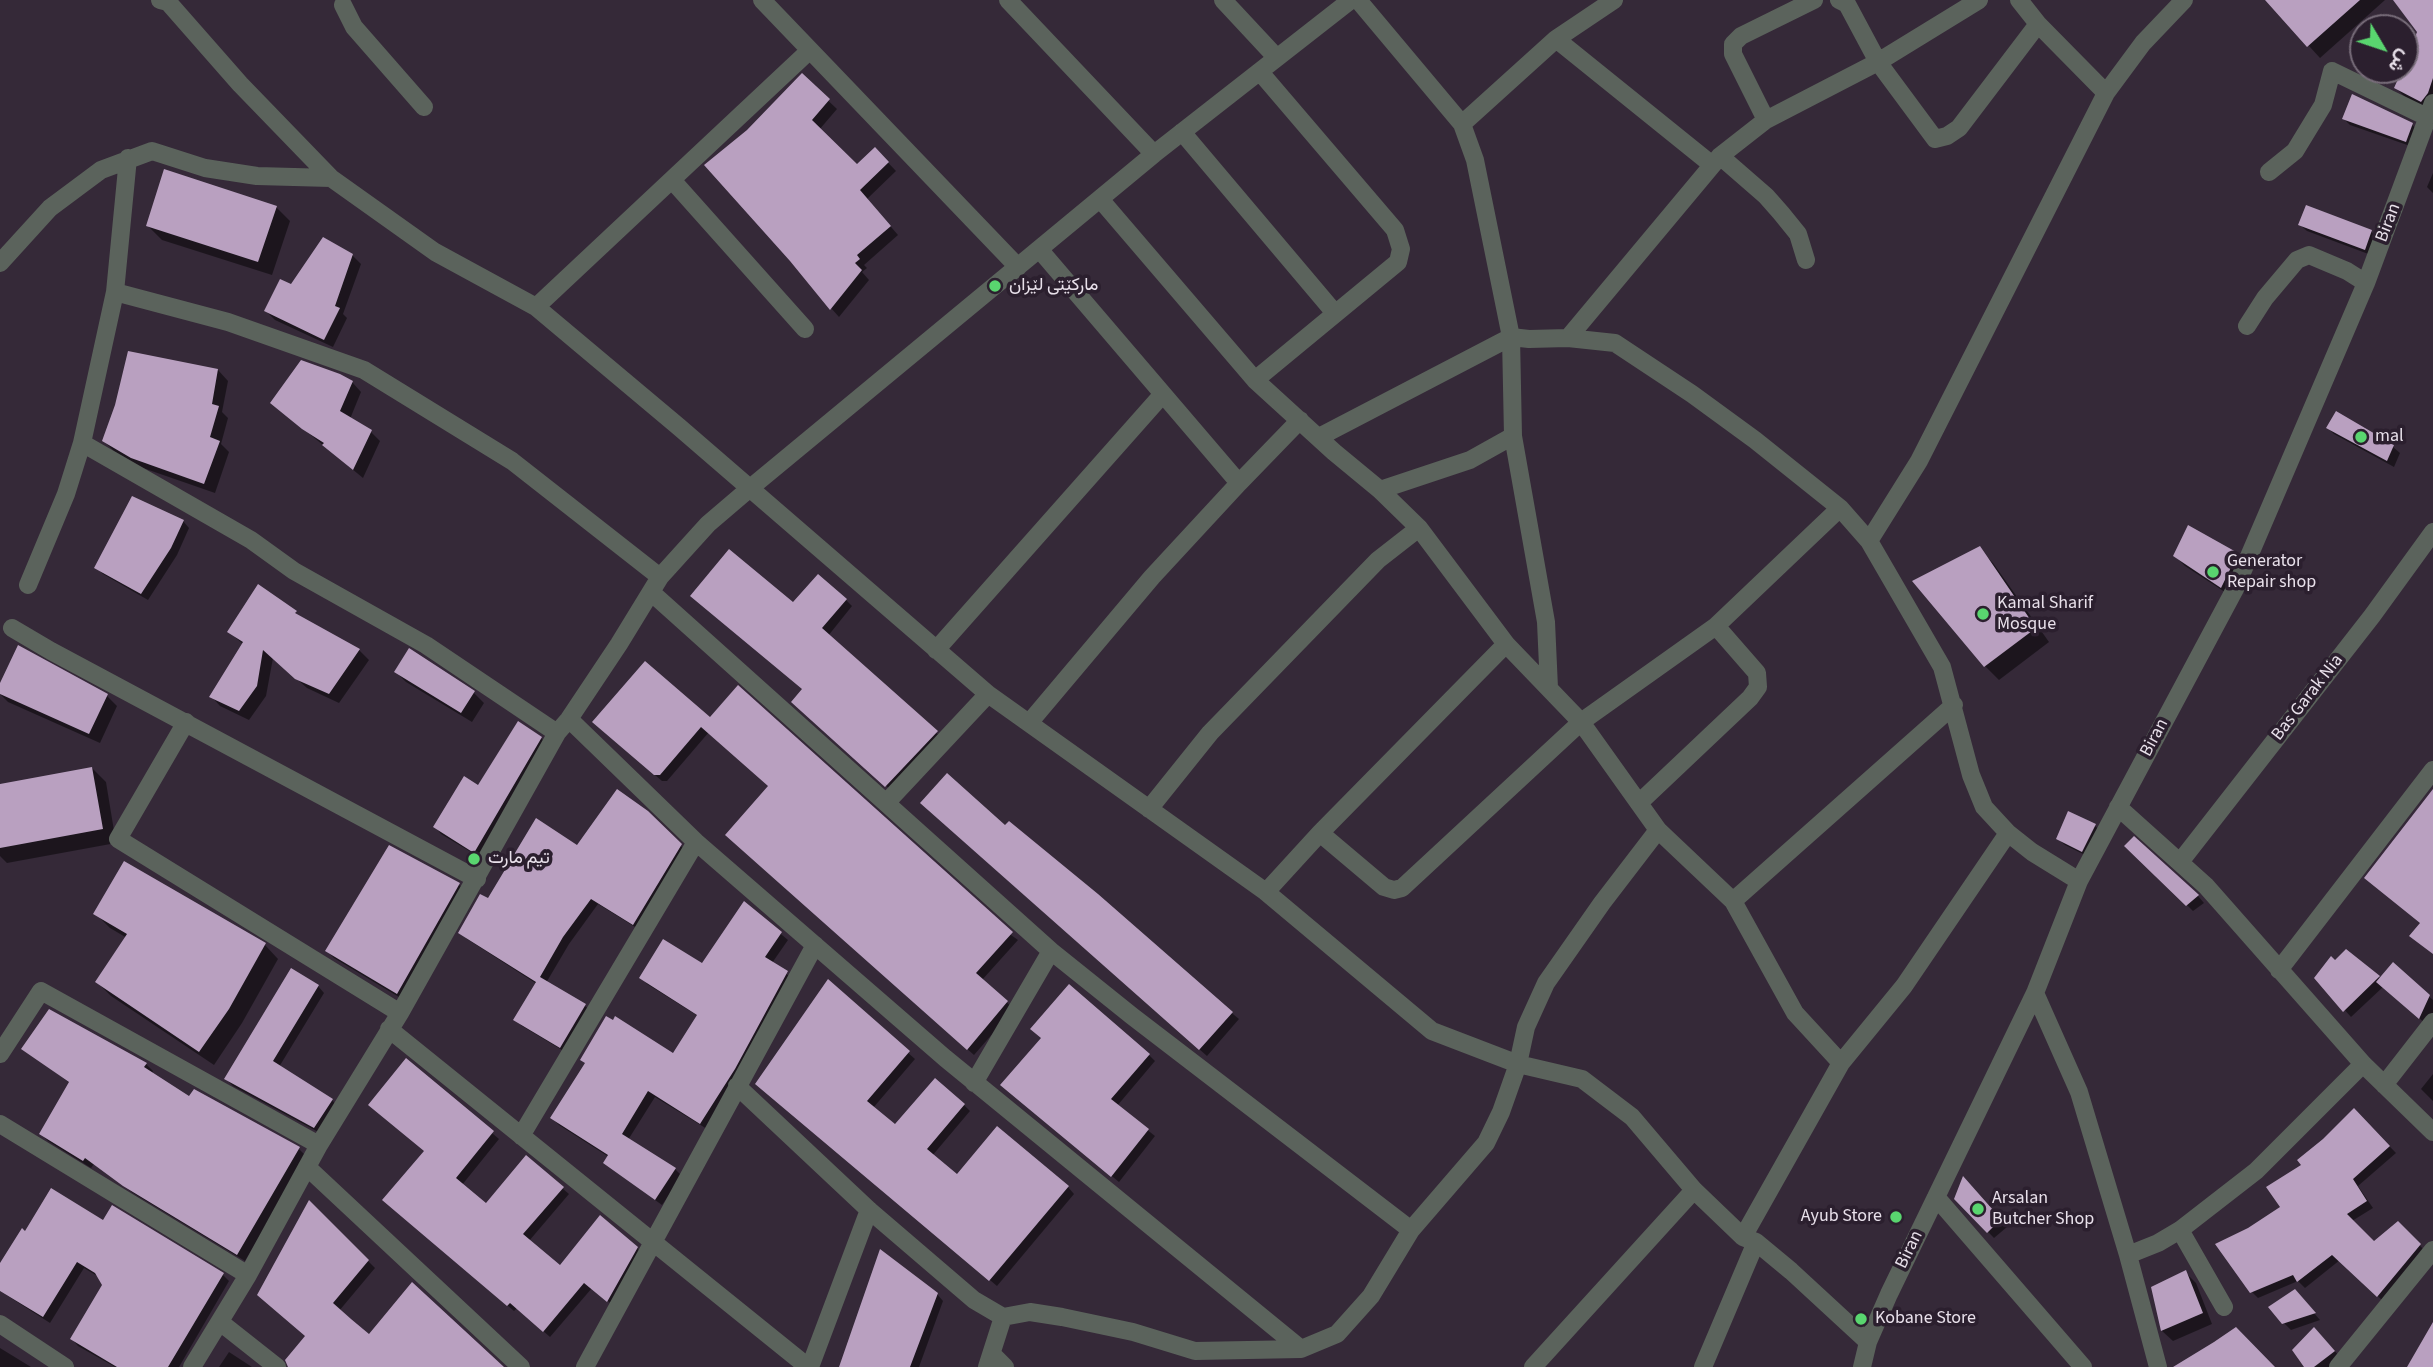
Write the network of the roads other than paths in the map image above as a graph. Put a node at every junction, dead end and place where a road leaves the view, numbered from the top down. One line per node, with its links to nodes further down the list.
1 (762, 0): 16 (street)
2 (1008, 0): 26 (street)
3 (1223, 0): 17 (street)
4 (1351, 0): 17 (street)
5 (1358, 0): 24 (street)
6 (1614, 0): 15 (street)
7 (1814, 0): 23 (street)
8 (1839, 0): 18 (street)
9 (1979, 0): 18 (street)
10 (2019, 0): 14 (street)
11 (2184, 0): 20 (street)
12 (165, 1): 30 (street)
13 (344, 2): 21 (street)
14 (2038, 23): 18 (street); 20 (street)
15 (1556, 39): 24 (street); 28 (street)
16 (809, 51): 31 (street); 36 (street)
17 (1277, 58): 19 (street)
18 (1878, 62): 23 (street)
19 (1260, 72): 25 (street); 40 (street)
20 (2106, 93): 57 (street)
21 (424, 107)
22 (2430, 110): 29 (street); 37 (street, Biran)
23 (1766, 120): 28 (street)
24 (1462, 124): 43 (street)
25 (1182, 132): 26 (street); 40 (street)
26 (1154, 154): 32 (street)
27 (128, 158): 30 (street); 35 (street); 38 (street)
28 (1716, 160): 34 (street); 44 (street)
29 (2269, 172)
30 (331, 178): 39 (street)
31 (671, 180): 39 (street); 42 (street)
32 (1100, 199): 33 (street); 45 (street)
33 (1039, 249): 36 (street); 46 (street)
34 (1806, 260)
35 (0, 263)
36 (1018, 267): 52 (street)
37 (2366, 283): 41 (street); 74 (street, Biran)
38 (115, 292): 50 (street); 59 (street)
39 (536, 307): 52 (street)
40 (1334, 312): 45 (street)
41 (2247, 326)
42 (805, 329)
43 (1511, 337): 44 (street); 48 (street); 49 (street)
44 (1569, 338): 54 (street)
45 (1255, 380): 47 (street)
46 (1162, 395): 51 (street); 63 (street)
47 (1300, 420): 49 (street); 51 (street)
48 (1513, 436): 53 (street); 64 (street)
49 (1319, 437): 53 (street)
50 (82, 443): 58 (street); 70 (street)
51 (1239, 483): 69 (street)
52 (749, 489): 59 (street); 63 (street)
53 (1380, 490): 55 (street)
54 (1840, 508): 57 (street); 60 (street)
55 (1419, 528): 62 (street); 75 (street)
56 (2433, 532): 80 (street, Bas Garak Nia)
57 (1869, 541): 66 (street)
58 (28, 585)
59 (656, 585): 70 (street); 72 (street)
60 (1716, 626): 68 (street); 73 (street)
61 (12, 628): 67 (street)
62 (1506, 644): 64 (street); 77 (street)
63 (936, 650): 65 (street)
64 (1549, 688): 68 (street)
65 (988, 694): 69 (street); 72 (street)
66 (1954, 705): 78 (street); 84 (street)
67 (186, 722): 81 (street); 89 (street)
68 (1581, 722): 73 (street); 77 (street)
69 (1029, 723): 75 (street)
70 (563, 726): 79 (street); 81 (street)
71 (2433, 770): 87 (street)
72 (886, 803): 86 (street)
73 (1639, 803): 76 (street)
74 (2118, 807): 80 (street); 82 (street, Biran)
75 (1149, 809): 83 (street)
76 (1658, 830): 84 (street); 95 (street)
77 (1320, 833): 83 (street)
78 (2008, 833): 82 (street); 93 (street)
79 (696, 842): 85 (street); 101 (street)
80 (2180, 862): 87 (street)
81 (477, 879): 89 (street)
82 (2079, 881): 88 (street, Biran)
83 (1266, 892): 95 (street)
84 (1733, 901): 93 (street)
85 (815, 945): 96 (street); 98 (street)
86 (1051, 951): 96 (street); 107 (street)
87 (2279, 970): 94 (street)
88 (2035, 993): 105 (street, Biran); 112 (street)
89 (400, 1013): 91 (street)
90 (2433, 1022): 97 (street)
91 (389, 1029): 101 (street); 102 (street)
92 (0, 1054): 102 (street)
93 (1841, 1063): 109 (street)
94 (2363, 1064): 97 (street); 108 (street)
95 (1518, 1065): 104 (street); 107 (street)
96 (974, 1083): 119 (street)
97 (2384, 1085): 100 (street)
98 (737, 1086): 106 (street); 110 (street)
99 (0, 1124): 113 (street)
100 (2433, 1132)
101 (521, 1136): 110 (street)
102 (319, 1145): 103 (street)
103 (307, 1167): 113 (street); 125 (street)
104 (1695, 1190): 109 (street); 129 (street)
105 (1936, 1197): 118 (street, Biran); 132 (street)
106 (869, 1210): 115 (street); 127 (street)
107 (1411, 1230): 119 (street)
108 (2180, 1230): 112 (street); 114 (street)
109 (1749, 1240): 118 (street); 130 (street)
110 (653, 1242): 126 (street); 127 (street)
111 (2433, 1250): 134 (street)
112 (2128, 1255): 133 (street)
113 (248, 1275): 116 (street)
114 (2224, 1307)
115 (1003, 1317): 120 (street); 121 (street)
116 (220, 1322): 123 (street); 124 (street)
117 (0, 1324): 122 (street)
118 (1868, 1342): 131 (street, Biran)
119 (1301, 1349): 120 (street)
120 (1195, 1351): 128 (street)
121 (995, 1363)
122 (65, 1367)
123 (192, 1367)
124 (278, 1367)
125 (521, 1367)
126 (585, 1367)
127 (809, 1367)
128 (1215, 1367)
129 (1533, 1367)
130 (1703, 1367)
131 (1862, 1367)
132 (2083, 1367)
133 (2158, 1367)
134 (2338, 1367)

